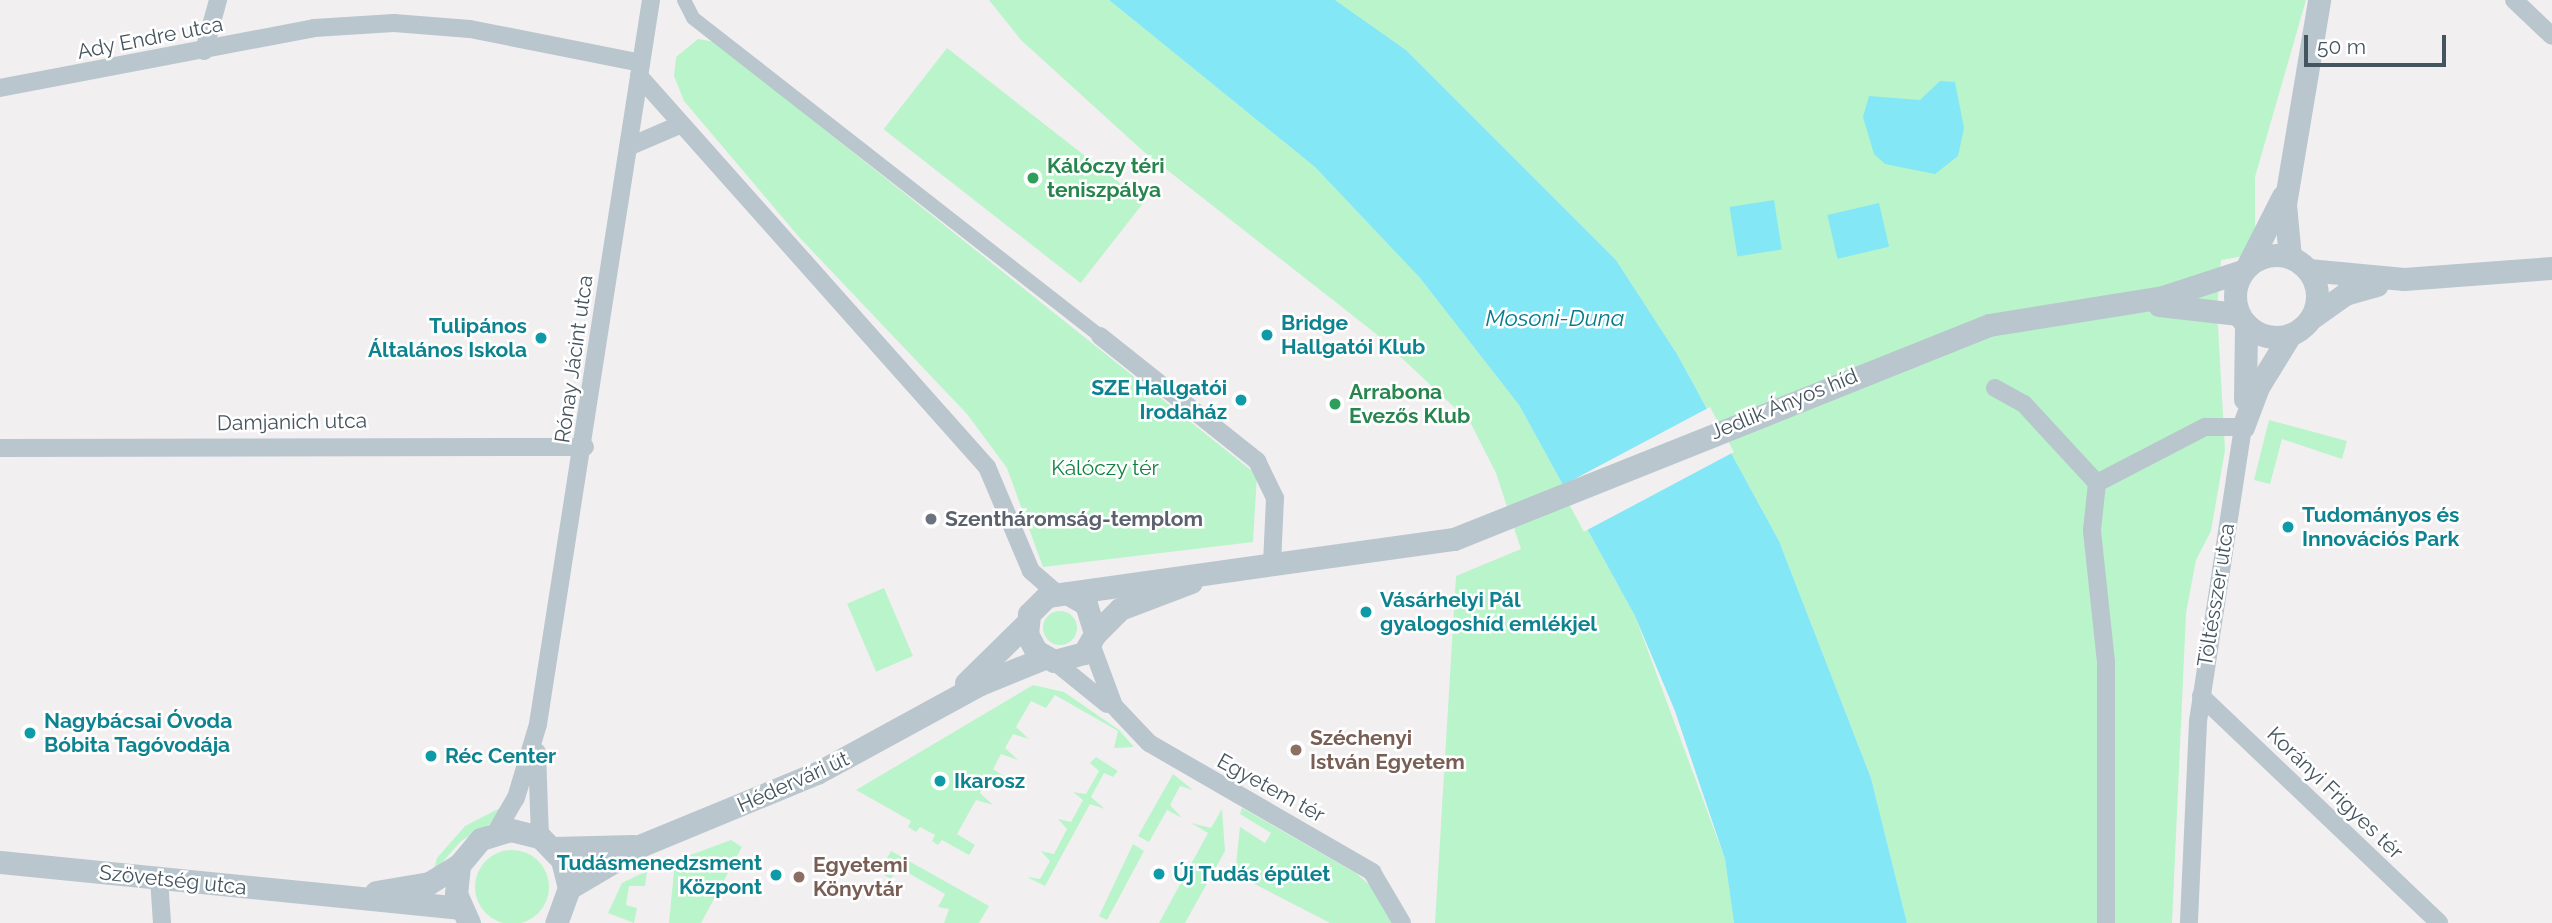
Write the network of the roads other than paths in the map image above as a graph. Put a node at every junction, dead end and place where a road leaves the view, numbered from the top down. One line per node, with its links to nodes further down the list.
1 (218, 0): 7 (street)
2 (650, 0): 8 (street, Rónay Jácint utca)
3 (684, 0): 21 (street)
4 (2319, 0): 12 (street)
5 (2514, 0): 6 (street)
6 (2552, 36)
7 (204, 51): 8 (street, Ady Endre utca); 9 (street, Ady Endre utca)
8 (640, 69): 10 (street); 11 (street, Rónay Jácint utca)
9 (0, 88)
10 (677, 126): 11 (street); 29 (street)
11 (628, 147): 24 (street, Rónay Jácint utca)
12 (2289, 185): 13 (street); 14 (street)
13 (2299, 264): 14 (street); 16 (street); 19 (street)
14 (2245, 268): 17 (street, Jedlik Ányos híd); 18 (street)
15 (2552, 268): 16 (street)
16 (2404, 279): 19 (street)
17 (2124, 305): 18 (street, Jedlik Ányos híd); 27 (street, Jedlik Ányos híd)
18 (2242, 319): 20 (street); 23 (street)
19 (2310, 319): 20 (street)
20 (2290, 335): 23 (street)
21 (1100, 336): 27 (street)
22 (1995, 388): 26 (street)
23 (2243, 427): 26 (street); 33 (street, Töltésszer utca)
24 (585, 447): 25 (street, Damjanich utca); 36 (street, Rónay Jácint utca)
25 (0, 448)
26 (2097, 483): 50 (street)
27 (1272, 565): 28 (street)
28 (1220, 572): 29 (street); 31 (street)
29 (1062, 593): 30 (street); 31 (street)
30 (1026, 624): 32 (street); 34 (street, Hédervári út)
31 (1093, 639): 32 (street); 35 (street, Egyetem tér)
32 (1049, 659): 34 (street, Hédervári út); 35 (street, Egyetem tér)
33 (2201, 696): 51 (street, Töltésszer utca); 52 (street, Korányi Frigyes tér)
34 (939, 709): 39 (street, Hédervári út)
35 (1128, 722): 49 (street, Egyetem tér)
36 (538, 724): 37 (street, Rónay Jácint utca); 38 (street, Rónay Jácint utca)
37 (496, 832): 38 (street, Hédervári út); 41 (street, Szövetség utca)
38 (547, 843): 39 (street, Hédervári út); 43 (street)
39 (642, 845): 43 (street, Hédervári út)
40 (0, 862): 42 (street, Szövetség utca)
41 (459, 865): 44 (street, Szövetség utca); 45 (street)
42 (159, 879): 44 (street, Szövetség utca); 46 (street)
43 (569, 888): 48 (street)
44 (354, 900): 45 (street, Szövetség utca); 47 (street)
45 (462, 917)
46 (162, 923)
47 (393, 923)
48 (556, 923)
49 (1402, 923)
50 (2106, 923)
51 (2189, 923)
52 (2439, 923)

